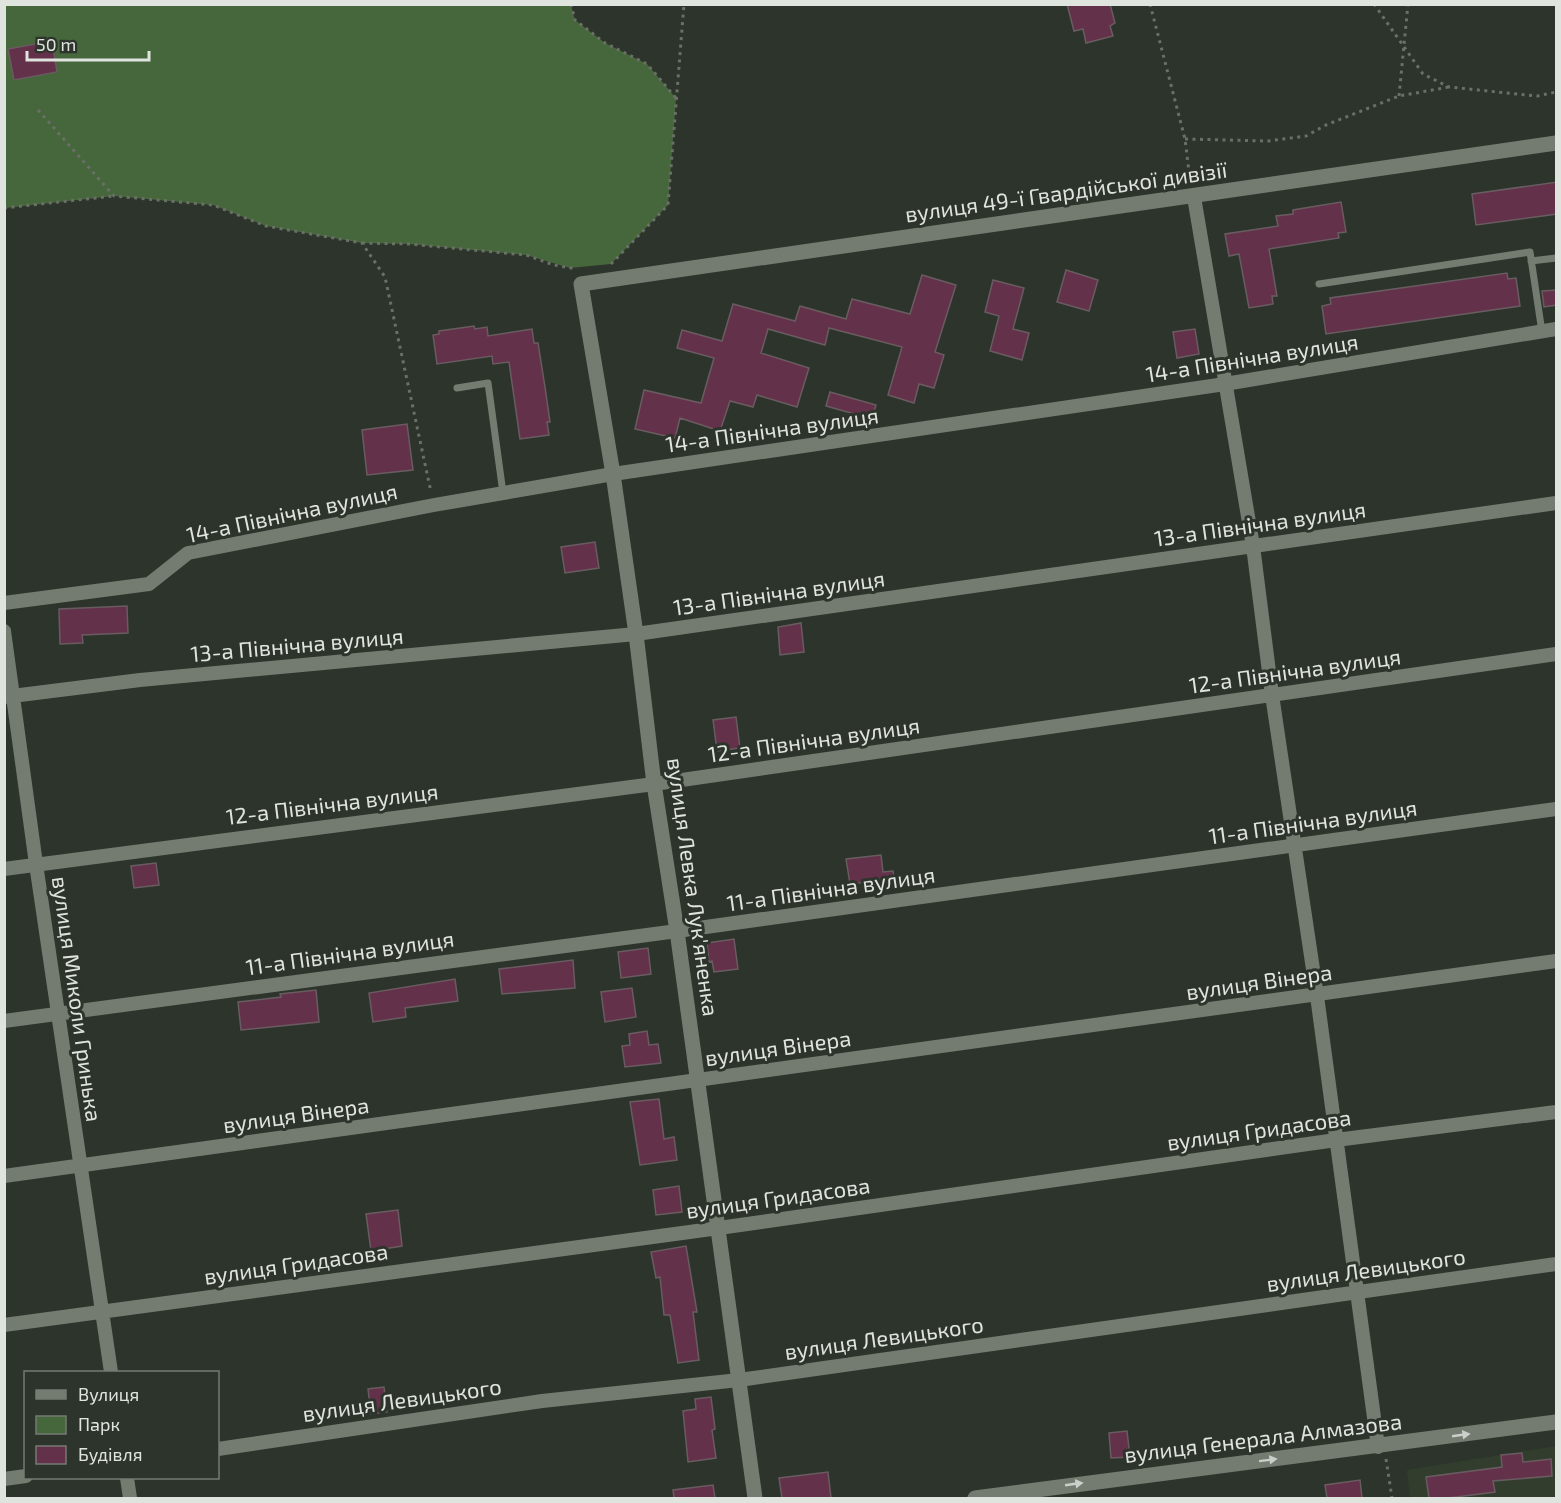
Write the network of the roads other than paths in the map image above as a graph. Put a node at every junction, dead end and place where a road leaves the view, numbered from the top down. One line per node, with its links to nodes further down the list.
1 (1557, 143): 2 (street, вулиця 49-ї Гвардійської дивізії)
2 (1194, 196): 5 (street, вулиця 49-ї Гвардійської дивізії); 9 (street)
3 (1557, 258): 4 (lane)
4 (1531, 261): 6 (lane); 8 (lane)
5 (580, 277): 11 (street, вулиця Левка Лук'яненка)
6 (1319, 284)
7 (1557, 329): 8 (street, 14-а Північна вулиця)
8 (1542, 332): 9 (street, 14-а Північна вулиця)
9 (1225, 384): 11 (street, 14-а Північна вулиця); 14 (street)
10 (457, 388): 12 (lane)
11 (613, 474): 12 (street, 14-а Північна вулиця); 17 (street, вулиця Левка Лук'яненка)
12 (503, 494): 15 (street, 14-а Північна вулиця)
13 (1557, 503): 14 (street, 13-а Північна вулиця)
14 (1253, 546): 17 (street, 13-а Північна вулиця); 19 (street)
15 (4, 603)
16 (4, 631): 20 (street, вулиця Миколи Гринька)
17 (636, 634): 20 (street, 13-а Північна вулиця); 21 (street, вулиця Левка Лук'яненка)
18 (1557, 654): 19 (street, 12-а Північна вулиця)
19 (1272, 695): 21 (street, 12-а Північна вулиця); 23 (street)
20 (9, 697): 24 (street, вулиця Миколи Гринька)
21 (654, 784): 24 (street, 12-а Північна вулиця); 26 (street, вулиця Левка Лук'яненка)
22 (1557, 809): 23 (street, 11-а Північна вулиця)
23 (1295, 846): 26 (street, 11-а Північна вулиця); 28 (street)
24 (36, 864): 25 (street, 12-а Північна вулиця); 29 (street, вулиця Миколи Гринька)
25 (4, 869)
26 (677, 931): 29 (street, 11-а Північна вулиця); 31 (street, вулиця Левка Лук'яненка)
27 (1557, 961): 28 (street, вулиця Вінера)
28 (1317, 996): 31 (street, вулиця Вінера); 33 (street)
29 (58, 1013): 30 (street, 11-а Північна вулиця); 34 (street, вулиця Миколи Гринька)
30 (4, 1021)
31 (698, 1080): 34 (street, вулиця Вінера); 36 (street, вулиця Левка Лук'яненка)
32 (1557, 1112): 33 (street, вулиця Гридасова)
33 (1336, 1140): 36 (street, вулиця Гридасова); 38 (street)
34 (79, 1166): 35 (street, вулиця Вінера); 39 (street, вулиця Миколи Гринька)
35 (4, 1176)
36 (719, 1228): 39 (street, вулиця Гридасова); 42 (street, вулиця Левка Лук'яненка)
37 (1557, 1264): 38 (street, вулиця Левицького)
38 (1356, 1292): 42 (street, вулиця Левицького); 44 (street)
39 (101, 1312): 40 (street, вулиця Гридасова); 41 (street, вулиця Миколи Гринька)
40 (4, 1325)
41 (111, 1371)
42 (739, 1380): 45 (street, вулиця Левицького); 50 (street, вулиця Левка Лук'яненка)
43 (1557, 1422): 44 (street, вулиця Генерала Алмазова, one-way to 43)
44 (1381, 1446): 51 (street, вулиця Генерала Алмазова, one-way to 44)
45 (219, 1449)
46 (24, 1476): 47 (street)
47 (4, 1479)
48 (127, 1479): 49 (street)
49 (129, 1498)
50 (755, 1498)
51 (975, 1498)

